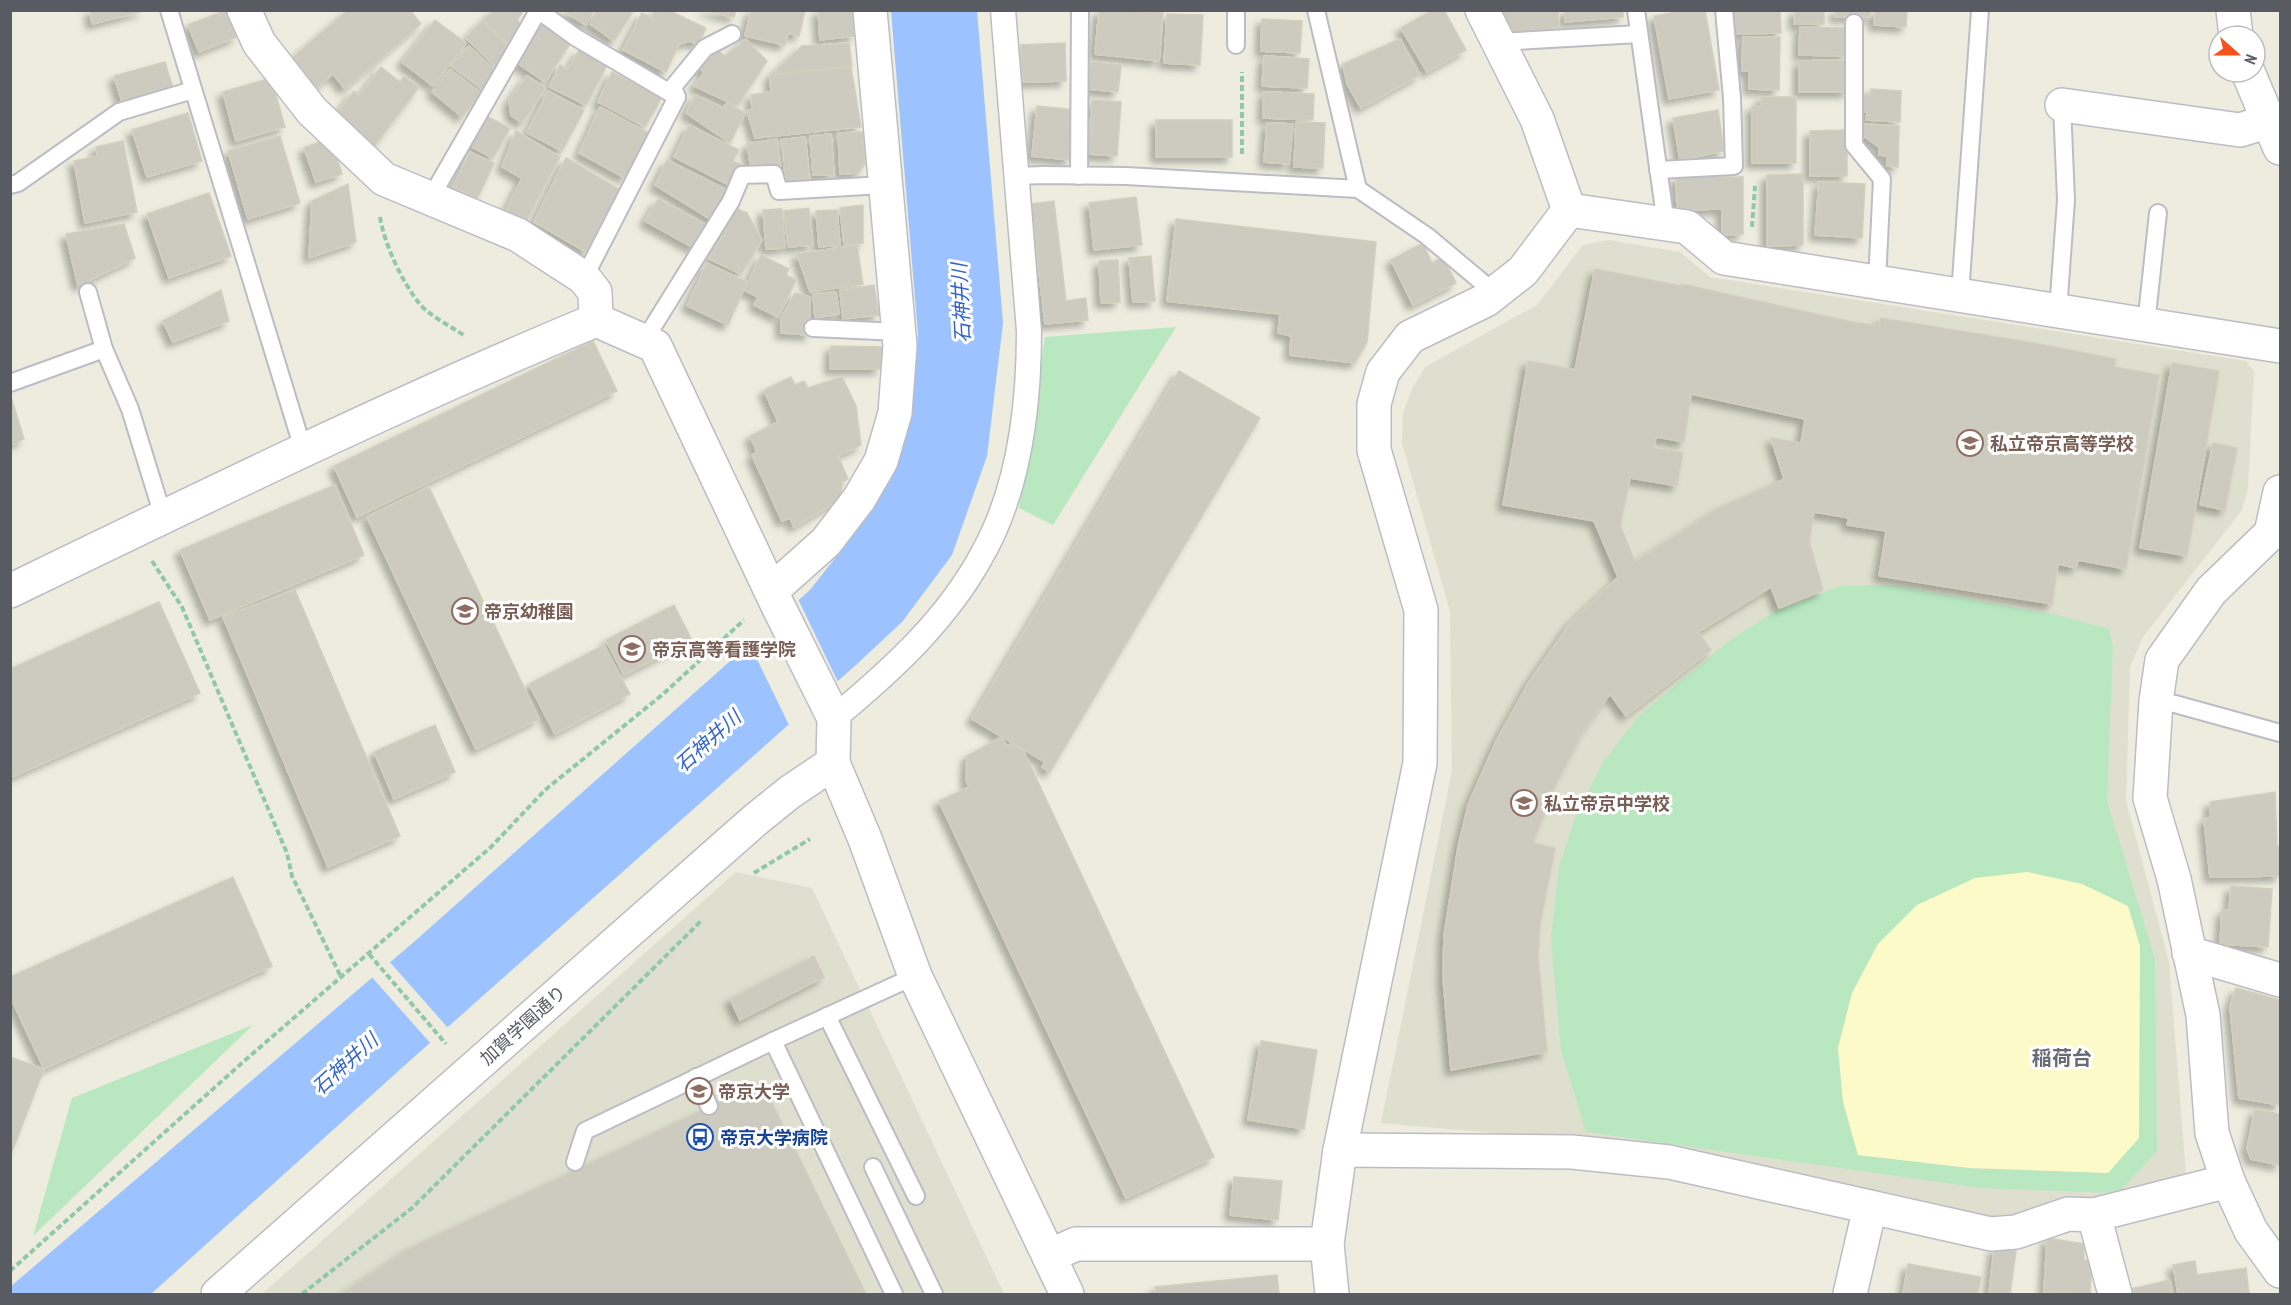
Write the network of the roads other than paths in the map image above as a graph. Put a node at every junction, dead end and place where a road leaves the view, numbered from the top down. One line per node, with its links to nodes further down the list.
1 (169, 10): 19 (lane)
2 (244, 10): 29 (street)
3 (870, 10): 27 (street)
4 (1003, 10): 24 (street)
5 (1080, 10): 25 (lane)
6 (1236, 10): 17 (lane)
7 (1316, 10): 28 (lane)
8 (1482, 10): 16 (street)
9 (1636, 10): 15 (lane)
10 (1724, 10): 23 (lane)
11 (1980, 10): 37 (lane)
12 (538, 11): 20 (lane); 29 (lane)
13 (1854, 22): 34 (lane)
14 (732, 34): 20 (lane)
15 (1640, 34): 16 (lane); 23 (lane)
16 (1498, 42): 30 (street)
17 (1236, 45)
18 (2253, 84): 22 (street)
19 (193, 90): 26 (lane); 47 (lane)
20 (677, 97): 33 (lane)
21 (2062, 105): 22 (street); 38 (lane)
22 (2275, 135)
23 (1658, 170): 32 (lane)
24 (1018, 176): 25 (lane); 53 (street)
25 (1079, 176): 28 (lane)
26 (10, 185)
27 (884, 185): 42 (street); 43 (lane)
28 (1358, 189): 36 (lane)
29 (430, 199): 33 (street)
30 (1569, 210): 32 (street); 36 (street)
31 (2158, 213): 40 (lane)
32 (1666, 224): 34 (street)
33 (584, 278): 39 (street)
34 (1877, 282): 37 (street)
35 (88, 292): 45 (lane)
36 (1495, 293): 63 (street)
37 (1960, 296): 38 (street)
38 (2058, 311): 40 (street)
39 (596, 321): 43 (street); 47 (street)
40 (2146, 325): 44 (street)
41 (813, 328): 42 (lane)
42 (899, 332): 51 (street)
43 (644, 341): 51 (street)
44 (2280, 346)
45 (104, 349): 46 (lane); 49 (lane)
46 (10, 383)
47 (303, 449): 49 (street)
48 (2280, 492): 52 (street)
49 (163, 516): 50 (street)
50 (10, 591)
51 (774, 598): 53 (street)
52 (2156, 701): 54 (lane); 56 (street)
53 (830, 712): 55 (street)
54 (2280, 733)
55 (833, 763): 57 (street); 73 (street, 加賀学園通り)
56 (2189, 953): 58 (street); 66 (street)
57 (915, 976): 59 (lane); 71 (street)
58 (2280, 980)
59 (827, 1016): 60 (lane); 67 (lane)
60 (773, 1041): 61 (lane); 74 (lane)
61 (696, 1077): 62 (lane); 64 (lane)
62 (710, 1106)
63 (1340, 1150): 68 (street); 70 (street)
64 (575, 1162)
65 (873, 1167): 75 (lane)
66 (2228, 1181): 69 (street); 72 (street)
67 (916, 1196)
68 (1870, 1207): 69 (street); 78 (street)
69 (2094, 1215): 79 (street)
70 (1327, 1244): 71 (street); 77 (street)
71 (1049, 1256): 76 (street)
72 (2280, 1271)
73 (218, 1294)
74 (894, 1294)
75 (934, 1294)
76 (1067, 1294)
77 (1332, 1294)
78 (1850, 1294)
79 (2115, 1294)

